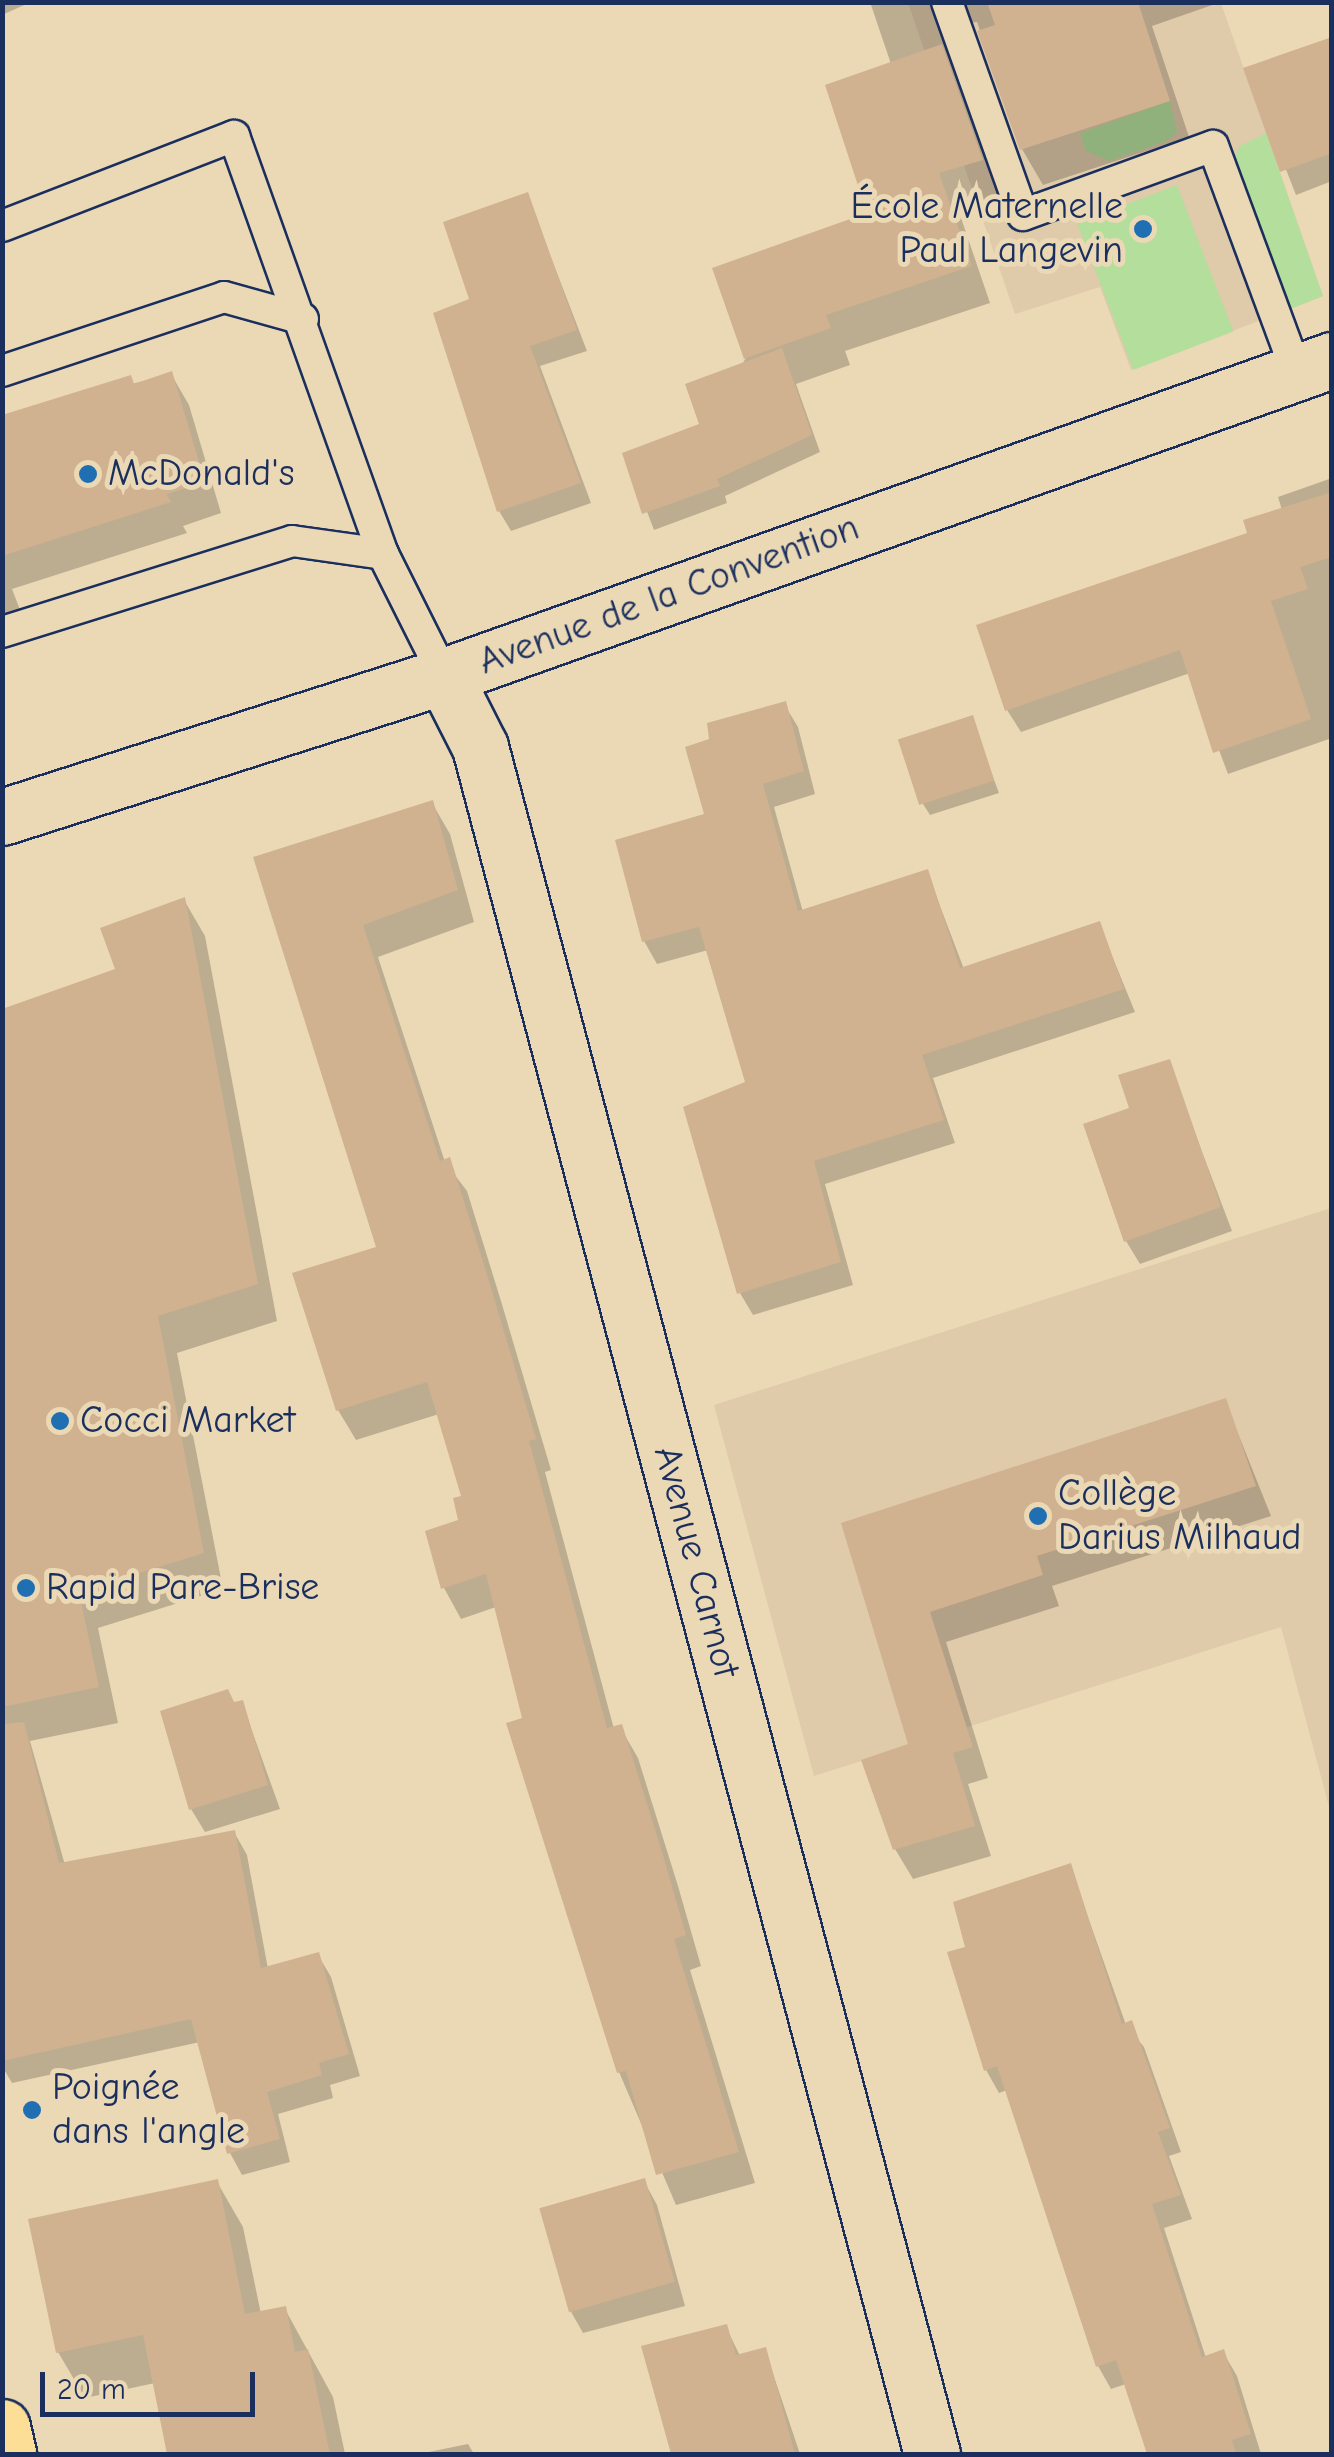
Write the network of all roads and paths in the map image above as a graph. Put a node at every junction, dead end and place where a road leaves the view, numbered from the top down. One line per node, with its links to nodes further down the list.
1 (946, 2): 4 (lane)
2 (2, 226): 3 (lane)
3 (303, 319): 5 (lane); 6 (lane)
4 (1314, 367): 8 (street, Avenue de la Convention)
5 (2, 371)
6 (382, 554): 7 (lane); 8 (lane)
7 (2, 632)
8 (444, 676): 9 (street, Avenue de la Convention); 12 (street, Avenue Carnot)
9 (2, 817)
10 (2, 2427): 11 (main road)
11 (8, 2454)
12 (932, 2454)

